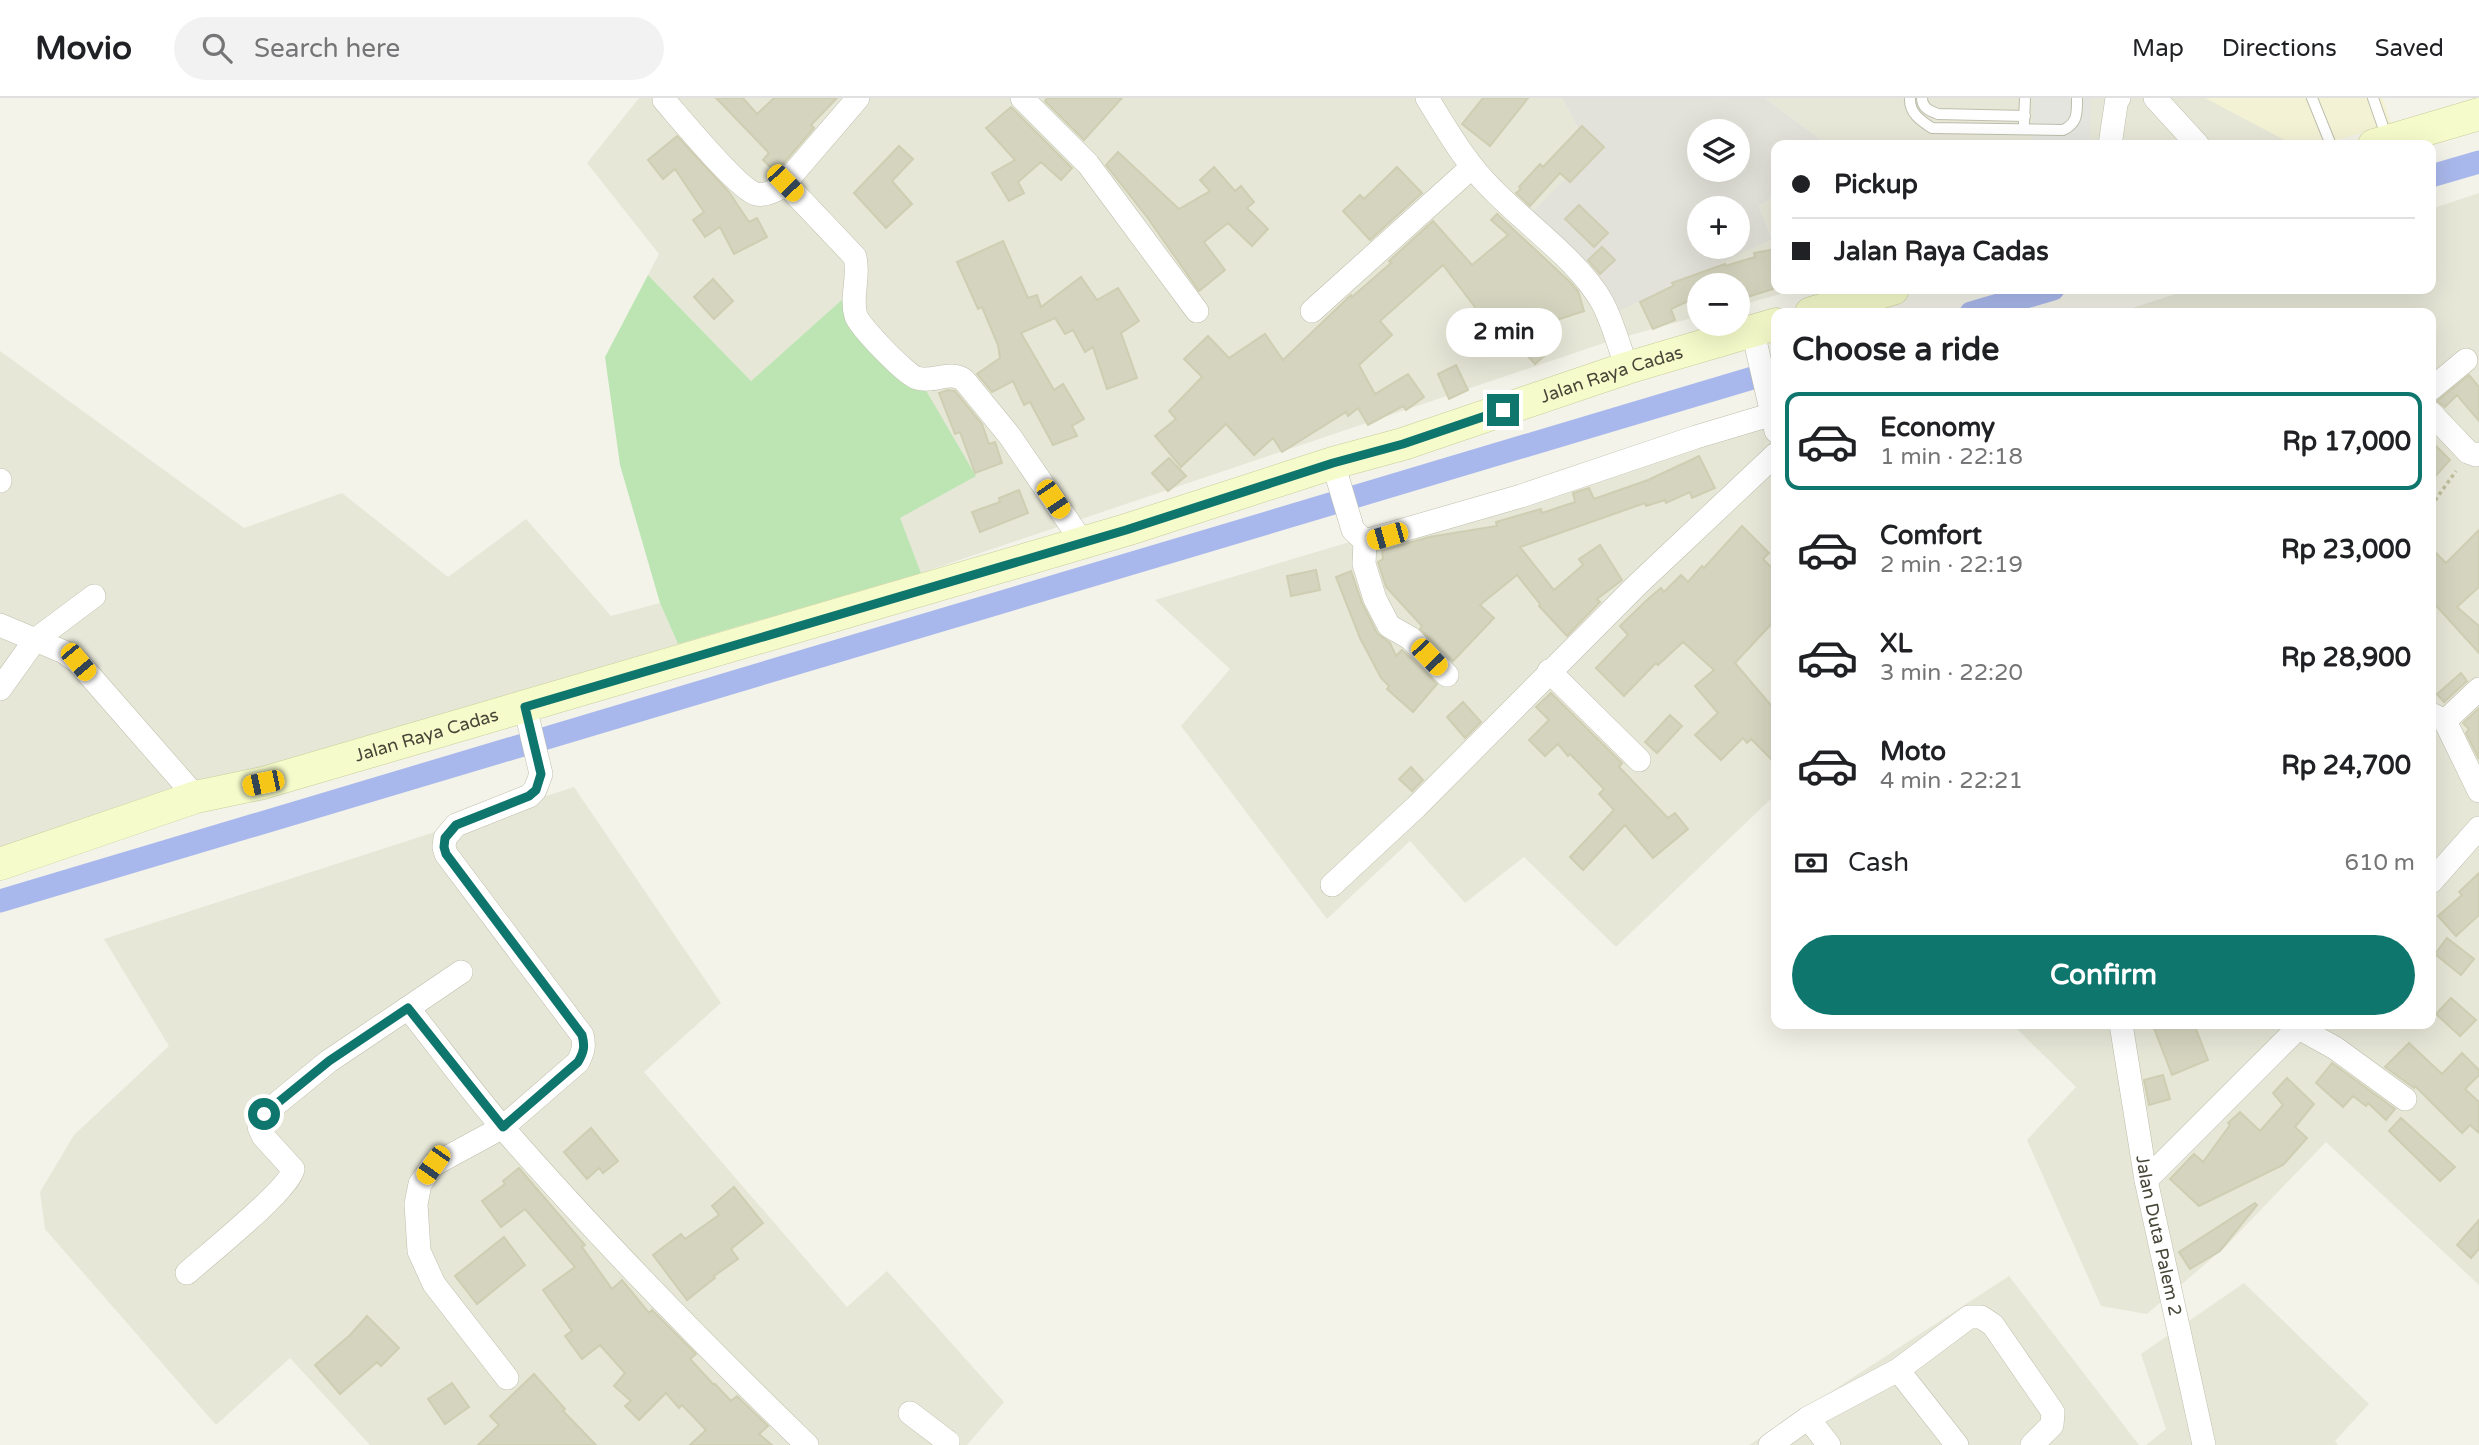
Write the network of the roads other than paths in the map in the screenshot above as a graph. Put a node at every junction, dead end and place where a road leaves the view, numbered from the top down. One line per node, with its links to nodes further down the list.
1 (858, 98): 22 (street)
2 (1022, 98): 25 (street)
3 (1427, 98): 21 (street)
4 (1910, 98): 15 (lane)
5 (1922, 98): 14 (lane)
6 (2025, 98): 14 (lane)
7 (2077, 98): 15 (lane)
8 (2118, 98): 16 (street)
9 (2155, 98): 17 (street)
10 (2312, 98): 18 (lane)
11 (2373, 98): 19 (lane)
12 (664, 100): 22 (street)
13 (2479, 114): 20 (street)
14 (2025, 116): 15 (lane)
15 (2024, 130)
16 (2111, 140)
17 (2193, 140)
18 (2329, 140)
19 (2380, 140)
20 (2391, 140)
21 (1472, 167): 26 (street); 29 (street)
22 (785, 183): 38 (street)
23 (1876, 294): 24 (street)
24 (1828, 308)
25 (1197, 311)
26 (1312, 311)
27 (1763, 333): 29 (street, Jalan Raya Cadas); 31 (street)
28 (2466, 360): 30 (street)
29 (1627, 368): 36 (street, Jalan Raya Cadas)
30 (2436, 385)
31 (1771, 396)
32 (2436, 418): 34 (street)
33 (1771, 420): 37 (street)
34 (2473, 453)
35 (1771, 459): 42 (street)
36 (1336, 471): 37 (street); 38 (street, Jalan Raya Cadas)
37 (1359, 536): 43 (street)
38 (1083, 542): 46 (street, Jalan Raya Cadas)
39 (94, 596): 41 (street)
40 (0, 625): 41 (street)
41 (35, 640): 44 (street); 50 (street)
42 (1549, 671): 48 (street); 54 (street)
43 (1447, 676)
44 (0, 689)
45 (2479, 689): 47 (street)
46 (526, 713): 50 (street, Jalan Raya Cadas); 61 (street)
47 (2438, 717): 49 (street)
48 (1639, 760)
49 (2479, 791)
50 (196, 797): 52 (street, Jalan Raya Cadas)
51 (2479, 828): 53 (street)
52 (0, 863)
53 (2436, 876)
54 (1332, 885)
55 (461, 972): 56 (street)
56 (408, 1008): 61 (street); 63 (street)
57 (2122, 1029): 62 (street, Jalan Duta Palem 2)
58 (2298, 1029): 62 (street)
59 (2306, 1029): 60 (street)
60 (2406, 1099)
61 (503, 1127): 65 (street); 69 (street)
62 (2146, 1180): 68 (street, Jalan Duta Palem 2)
63 (187, 1273)
64 (1898, 1370): 67 (street); 73 (street); 74 (street)
65 (507, 1378)
66 (910, 1413): 70 (street)
67 (1808, 1418): 71 (street); 72 (street)
68 (2199, 1442)
69 (807, 1445)
70 (947, 1445)
71 (1770, 1445)
72 (1829, 1445)
73 (1957, 1445)
74 (2032, 1445)

